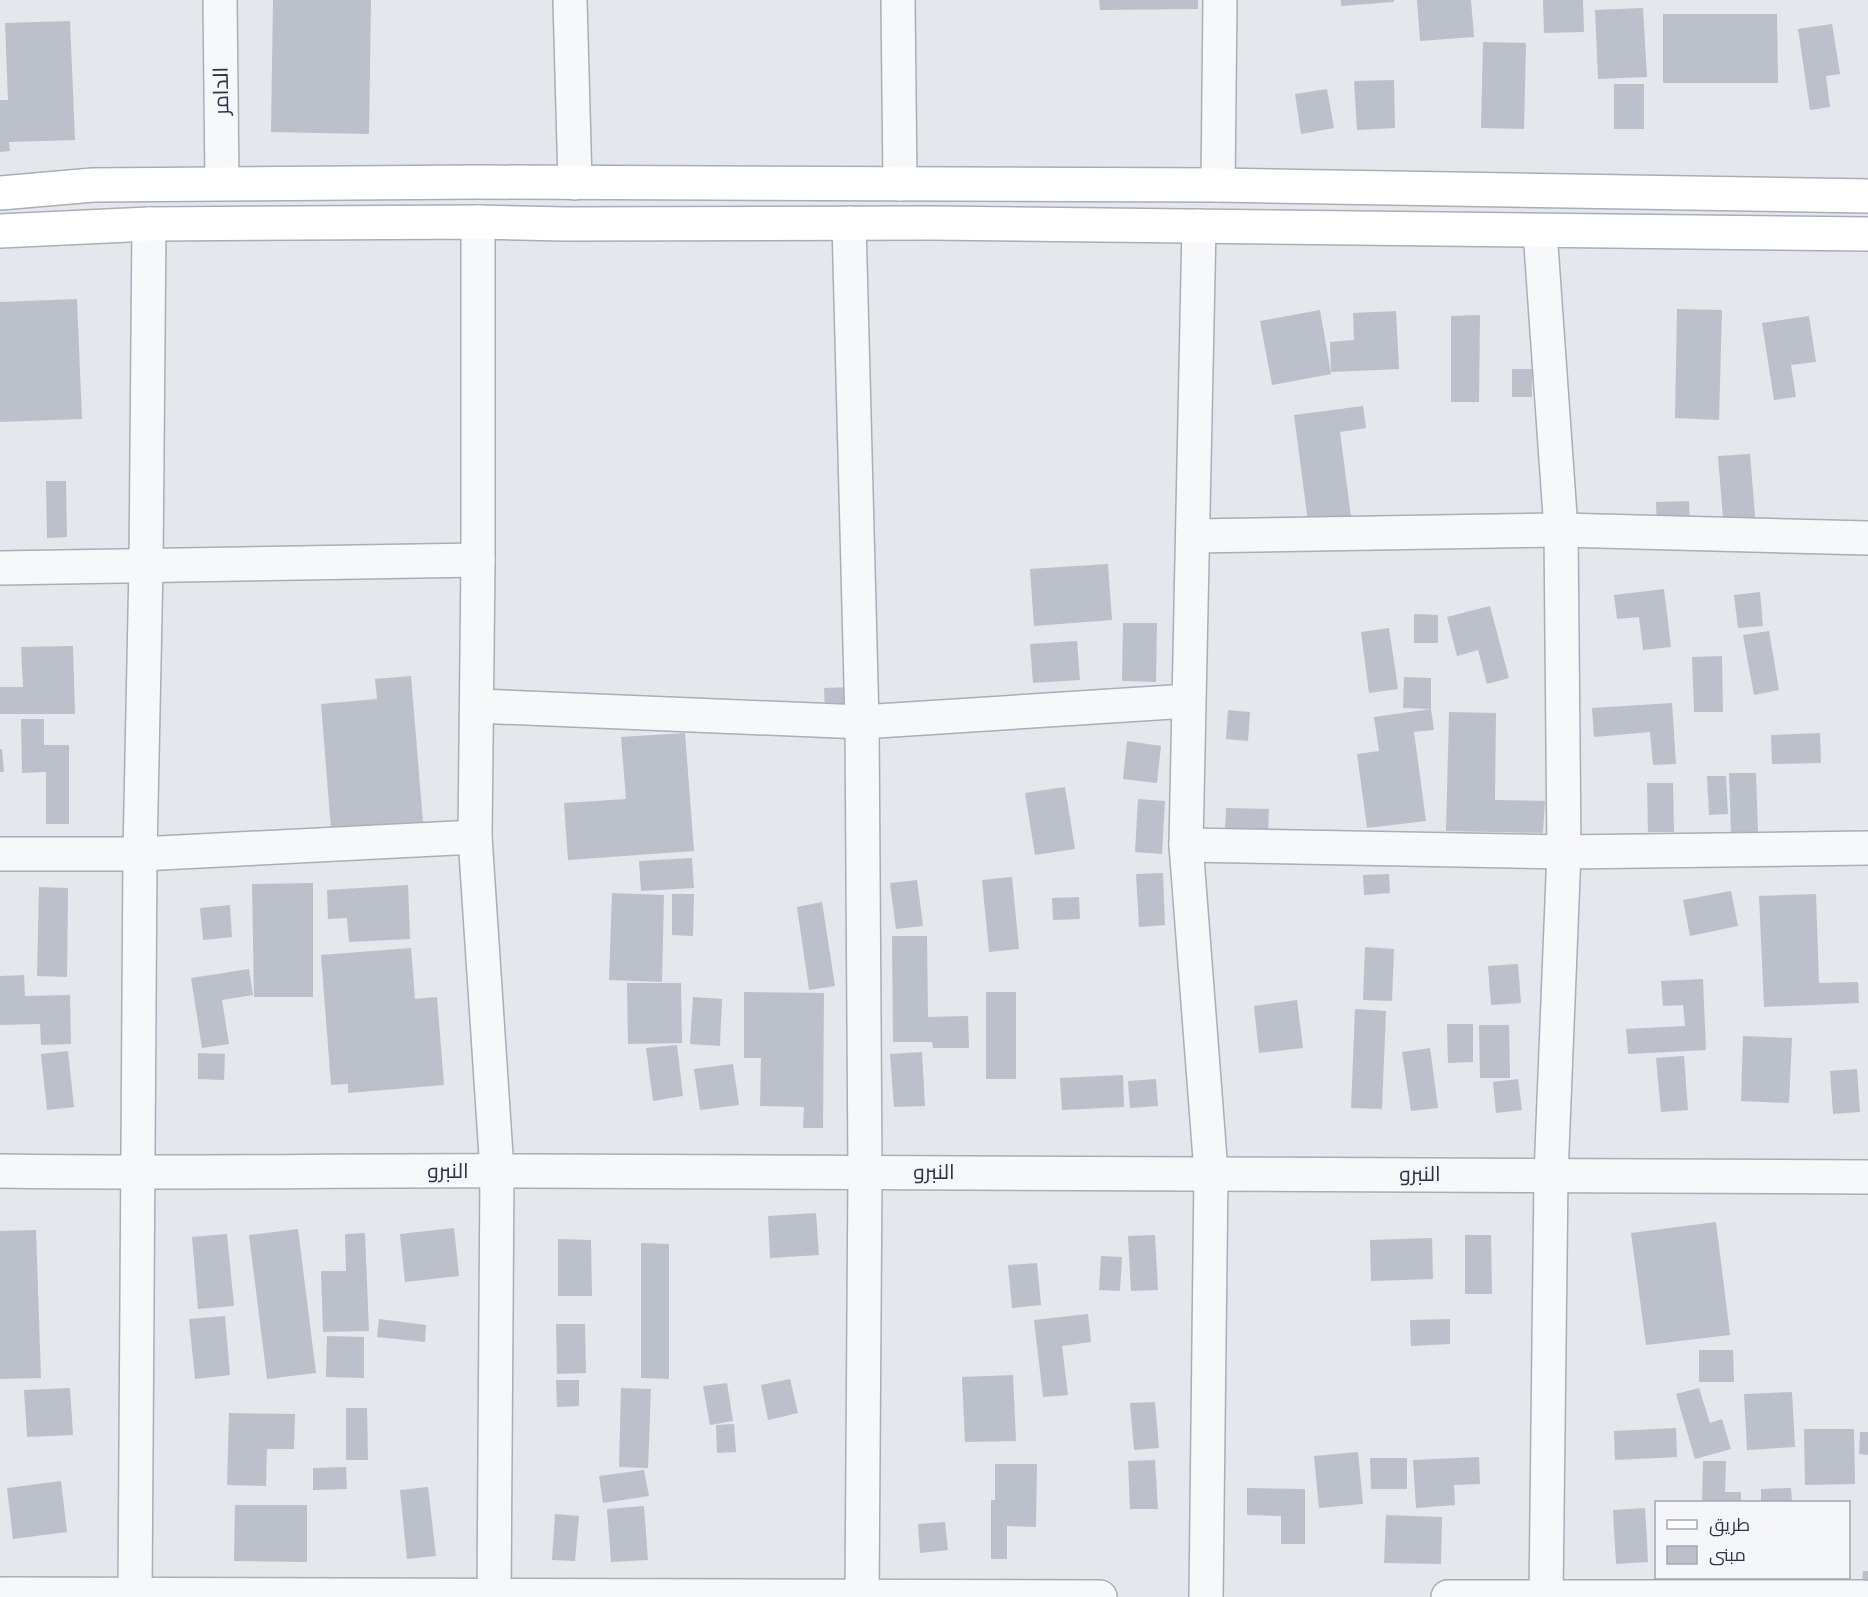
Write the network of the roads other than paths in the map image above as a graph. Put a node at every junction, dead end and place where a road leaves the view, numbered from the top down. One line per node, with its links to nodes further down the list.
1 (220, 0): 5 (street, الدامر)
2 (570, 0): 6 (street)
3 (898, 0): 7 (street)
4 (1220, 0): 8 (street)
5 (222, 183): 6 (street); 9 (street)
6 (575, 183): 7 (street)
7 (900, 184): 8 (street)
8 (1218, 185): 10 (street)
9 (0, 193)
10 (1868, 196)
11 (478, 222): 12 (street); 13 (street); 21 (street)
12 (849, 223): 14 (street); 26 (street)
13 (148, 224): 15 (street); 22 (street)
14 (1199, 226): 16 (street); 19 (street)
15 (0, 231)
16 (1540, 231): 17 (street); 18 (street)
17 (1868, 234)
18 (1561, 530): 19 (street); 20 (street); 30 (street)
19 (1192, 536): 24 (street)
20 (1868, 538)
21 (478, 560): 22 (street); 25 (street)
22 (146, 566): 23 (street); 32 (street)
23 (0, 568)
24 (1188, 701): 26 (street); 28 (street)
25 (477, 706): 26 (street); 27 (street)
26 (862, 722): 35 (street)
27 (475, 837): 32 (street); 34 (street)
28 (1186, 845): 30 (street); 36 (street)
29 (1868, 848): 30 (street)
30 (1564, 852): 38 (street)
31 (0, 854): 32 (street)
32 (140, 854): 37 (street)
33 (0, 1171): 37 (street, النبرو)
34 (497, 1171): 35 (street, النبرو); 37 (street, النبرو); 42 (street)
35 (865, 1172): 36 (street, النبرو); 43 (street)
36 (1211, 1172): 38 (street, النبرو); 45 (street)
37 (137, 1173): 41 (street)
38 (1551, 1175): 39 (street, النبرو); 47 (street)
39 (1868, 1177)
40 (0, 1594): 41 (street)
41 (135, 1595): 42 (street)
42 (494, 1596): 43 (street)
43 (862, 1596): 44 (street)
44 (1100, 1597)
45 (1206, 1597)
46 (1448, 1597): 47 (street)
47 (1546, 1597): 48 (street)
48 (1864, 1597)

